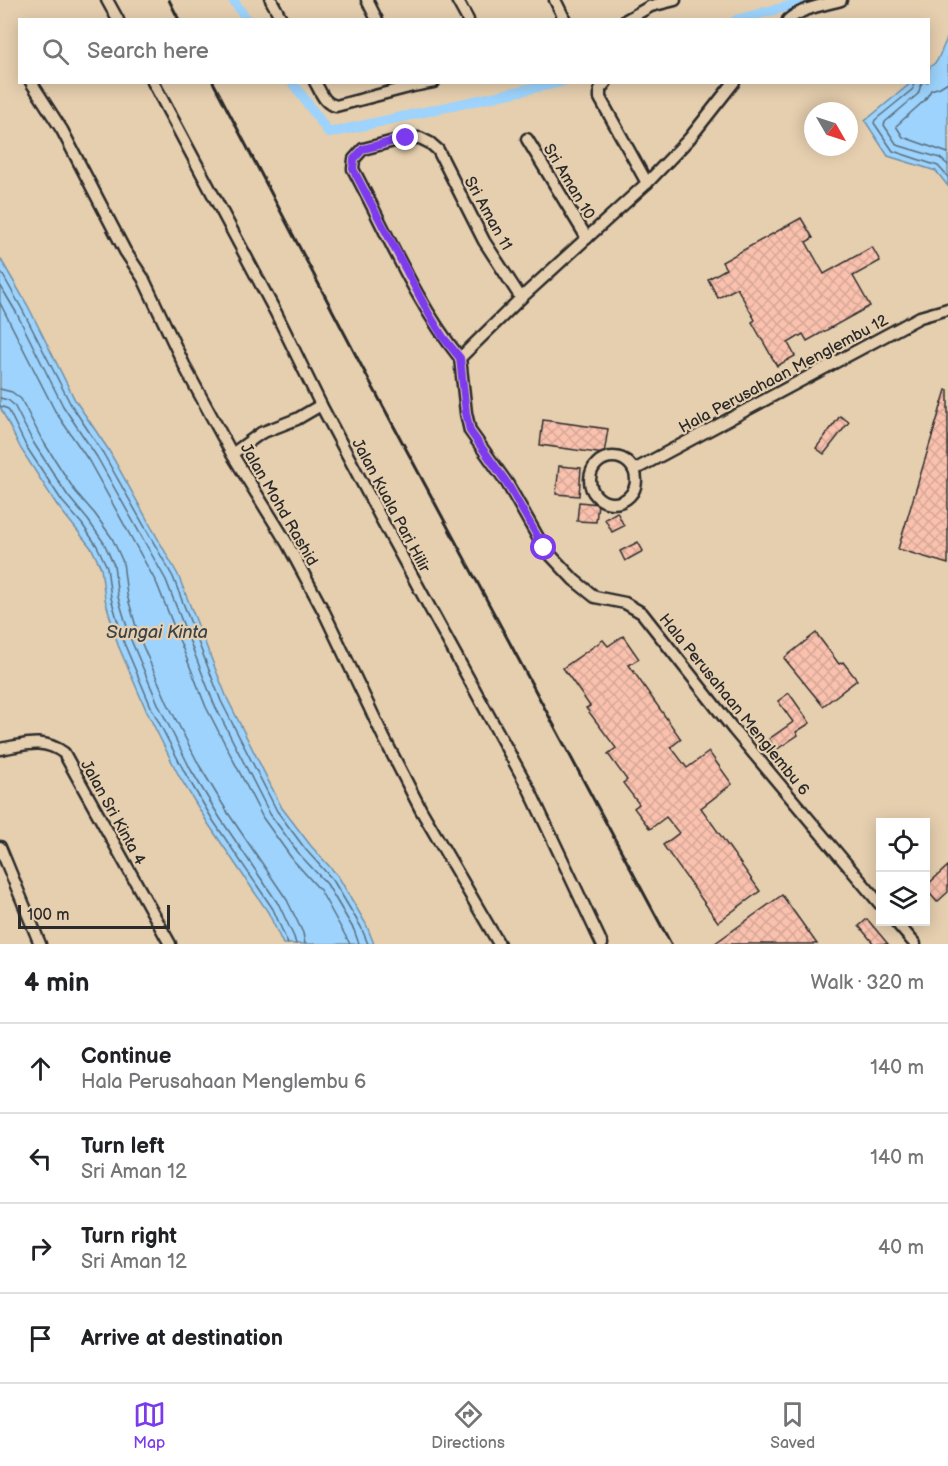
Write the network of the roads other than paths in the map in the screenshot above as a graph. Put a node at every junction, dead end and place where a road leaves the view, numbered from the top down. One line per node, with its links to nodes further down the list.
1 (107, 0): 9 (street)
2 (271, 0): 10 (street)
3 (367, 0): 11 (street)
4 (457, 0): 12 (street)
5 (555, 0): 13 (street)
6 (675, 0): 8 (street)
7 (841, 0): 15 (street)
8 (650, 3): 14 (street)
9 (114, 18)
10 (281, 18)
11 (376, 18)
12 (467, 18)
13 (565, 18)
14 (629, 18)
15 (790, 18)
16 (31, 84): 29 (street, Jalan Mohd Rashid)
17 (154, 84): 28 (street, Jalan Kuala Pari Hilir)
18 (316, 84): 19 (street)
19 (412, 84)
20 (604, 84): 23 (street)
21 (732, 84): 23 (street)
22 (527, 139): 24 (street, Sri Aman 10)
23 (647, 183): 24 (street)
24 (587, 238): 25 (street)
25 (521, 298): 27 (street); 27 (street, Sri Aman 11)
26 (948, 309): 30 (street, Hala Perusahaan Menglembu 12)
27 (460, 358): 33 (street, Hala Perusahaan Menglembu 6)
28 (321, 405): 29 (street); 38 (street, Jalan Kuala Pari Hilir)
29 (232, 454): 37 (street, Jalan Mohd Rashid)
30 (634, 470): 30 (street)
31 (0, 749): 36 (street, Jalan Sri Kinta 4)
32 (0, 847): 35 (street)
33 (876, 899)
34 (900, 926): 39 (street)
35 (40, 944)
36 (170, 944)
37 (499, 944)
38 (602, 944)
39 (915, 944)

